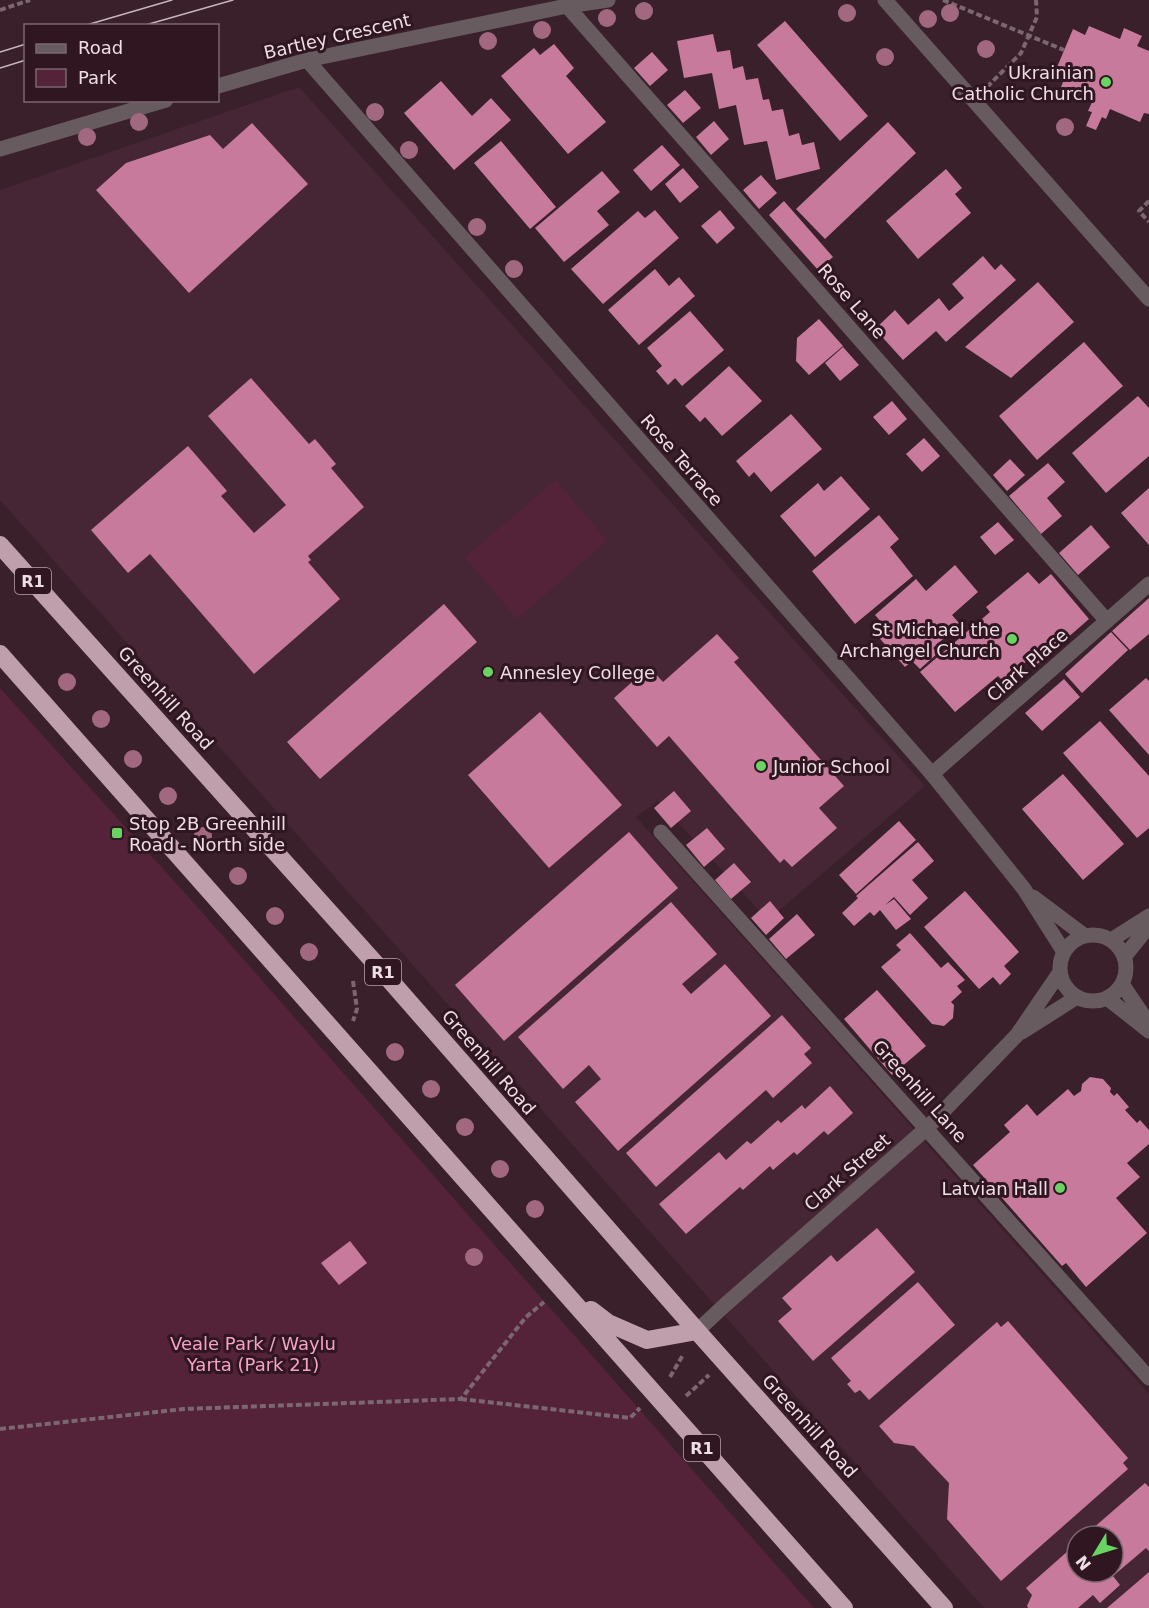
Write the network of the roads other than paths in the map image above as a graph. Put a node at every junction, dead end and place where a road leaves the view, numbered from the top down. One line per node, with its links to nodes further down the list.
1 (608, 0): 3 (street, Bartley Crescent)
2 (885, 0): 8 (street)
3 (567, 6): 4 (street, Bartley Crescent); 11 (street, Rose Lane)
4 (307, 60): 5 (street, Bartley Crescent); 13 (street, Rose Terrace)
5 (219, 86)
6 (159, 102): 7 (street)
7 (0, 149)
8 (1149, 298)
9 (0, 545): 31 (highway, Greenhill Road / R1)
10 (1149, 584): 11 (street, Clark Place)
11 (1107, 621): 13 (street, Clark Place)
12 (0, 654): 30 (highway, R1)
13 (932, 774): 15 (street, Rose Terrace)
14 (662, 832): 29 (street, Greenhill Lane)
15 (1024, 889): 18 (street, Rose Terrace); 20 (street, Rose Terrace)
16 (1149, 916): 19 (street)
17 (1149, 926): 21 (street)
18 (1085, 936): 19 (street); 20 (street)
19 (1111, 940): 21 (street)
20 (1064, 952): 22 (street)
21 (1124, 957): 23 (street)
22 (1060, 972): 24 (street); 28 (street, Clark Street)
23 (1122, 984): 25 (street); 26 (street)
24 (1077, 997): 25 (street); 28 (street, Clark Street)
25 (1107, 998): 27 (street)
26 (1149, 1024)
27 (1149, 1031)
28 (1017, 1035): 29 (street, Clark Street)
29 (927, 1128): 31 (street, Clark Street); 32 (street, Greenhill Lane)
30 (560, 1287): 31 (highway); 34 (highway, R1)
31 (697, 1331): 33 (highway, Greenhill Road / R1)
32 (1149, 1378)
33 (940, 1606)
34 (844, 1608)

